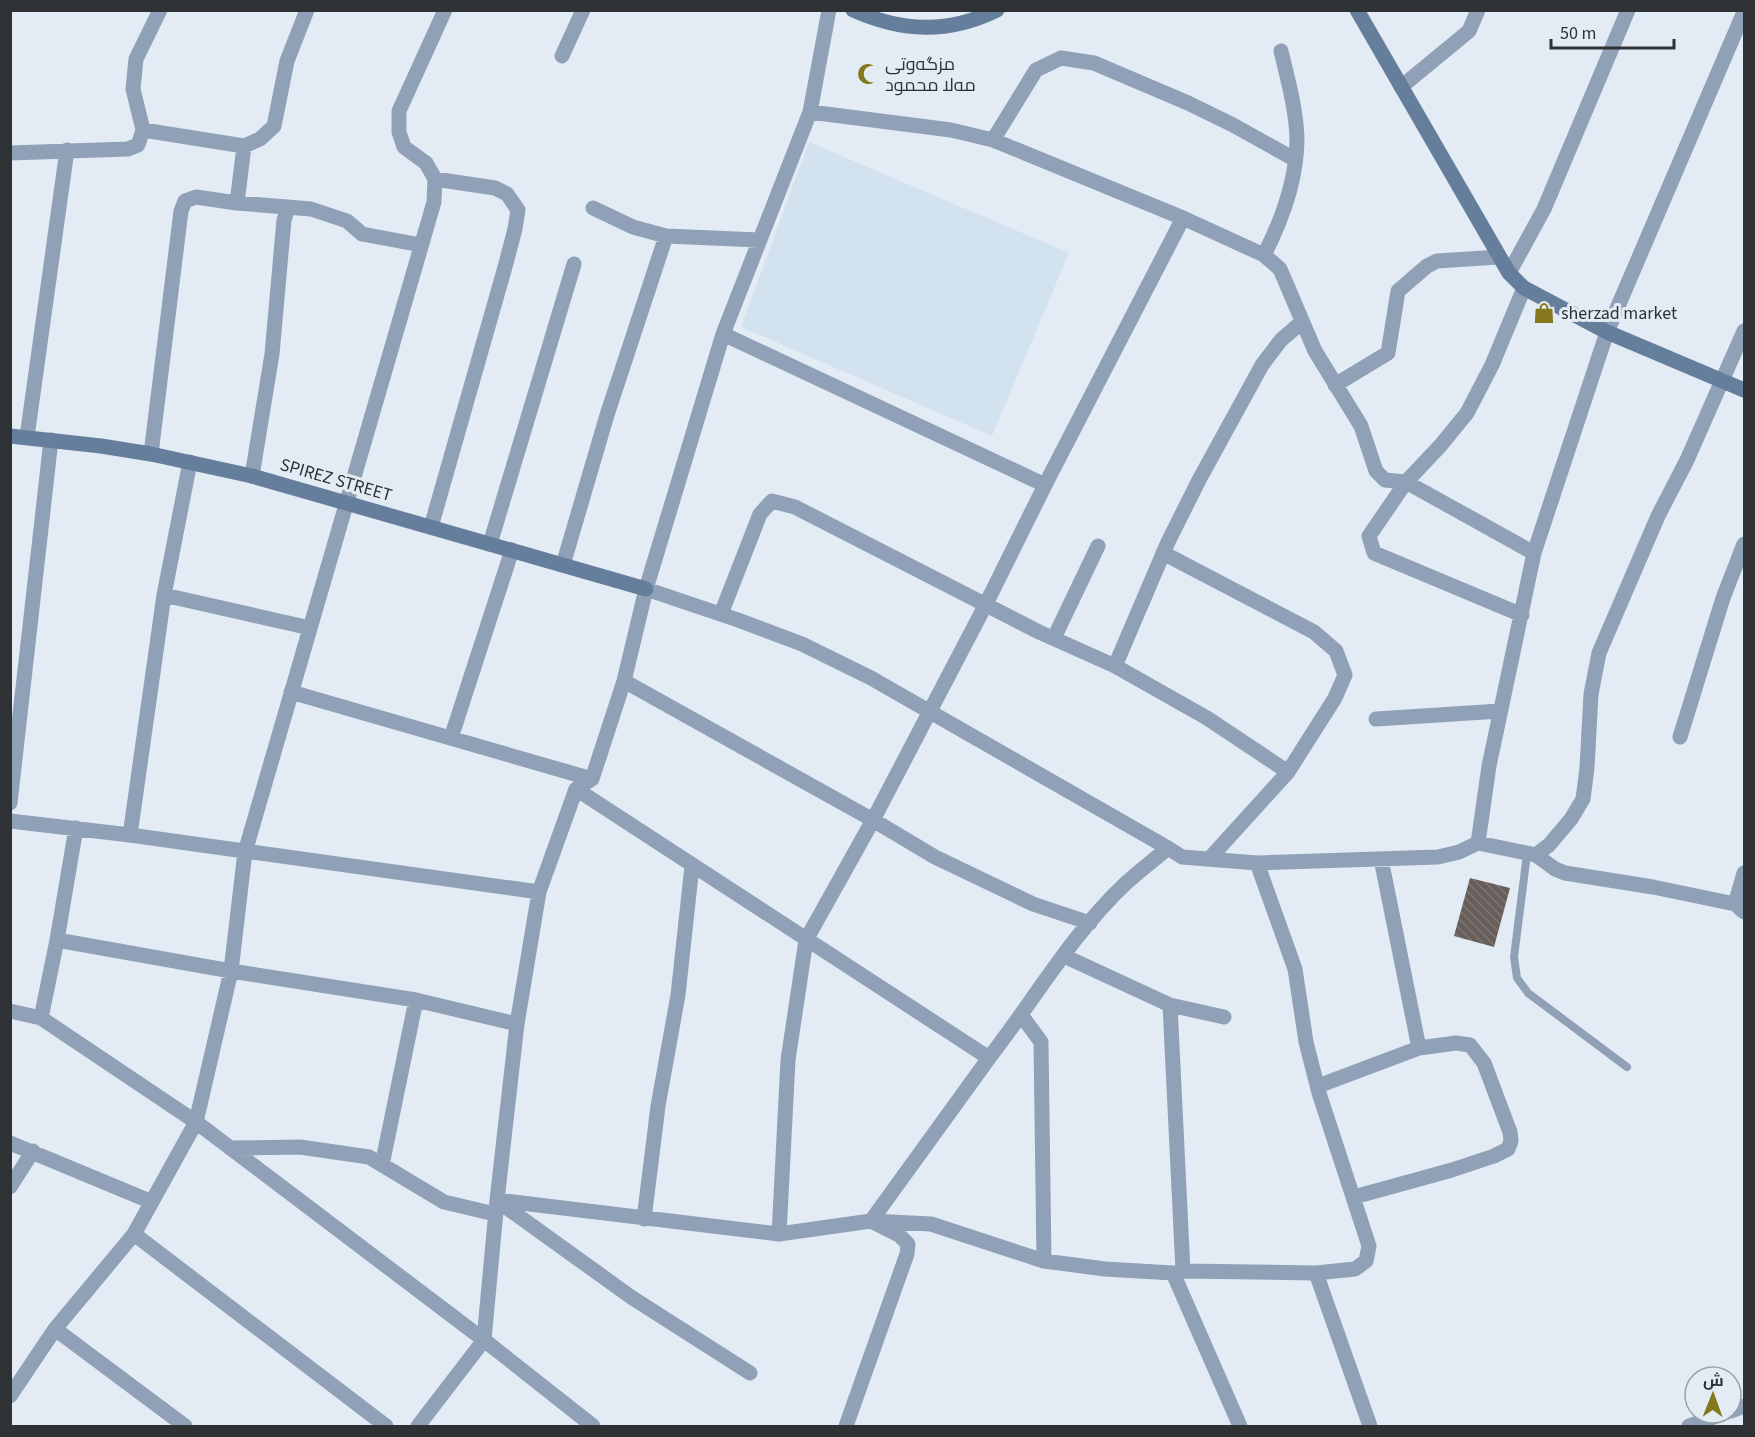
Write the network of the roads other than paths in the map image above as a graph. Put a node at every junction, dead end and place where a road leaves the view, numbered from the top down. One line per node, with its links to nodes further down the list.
1 (160, 10): 16 (street)
2 (307, 10): 18 (street)
3 (445, 10): 22 (street)
4 (583, 10): 13 (street)
5 (829, 10): 15 (street)
6 (997, 10): 10 (street)
7 (1357, 10): 14 (street)
8 (1478, 10): 14 (street)
9 (1628, 10): 33 (street)
10 (859, 12)
11 (1744, 12): 37 (street)
12 (1281, 51): 21 (street)
13 (562, 56)
14 (1401, 87): 31 (street)
15 (810, 112): 17 (street); 28 (street)
16 (143, 130): 18 (street); 19 (street)
17 (993, 140): 21 (street); 26 (street)
18 (244, 146): 23 (street)
19 (67, 150): 20 (street); 43 (street)
20 (10, 153)
21 (1294, 159): 30 (street)
22 (435, 179): 29 (street); 51 (street)
23 (237, 203): 24 (street); 45 (street)
24 (288, 207): 29 (street); 47 (street)
25 (592, 208): 27 (street)
26 (1183, 218): 30 (street); 49 (street)
27 (666, 236): 28 (street); 58 (street)
28 (759, 240): 38 (street)
29 (422, 245): 50 (street)
30 (1264, 255): 35 (street)
31 (1499, 257): 33 (street); 40 (street)
32 (574, 264): 52 (street)
33 (1509, 273): 34 (street)
34 (1524, 288): 37 (street); 48 (street)
35 (1302, 322): 40 (street); 56 (street)
36 (1744, 331): 39 (street)
37 (1607, 332): 39 (street); 57 (street)
38 (723, 334): 49 (street); 59 (street)
39 (1723, 381): 41 (street); 85 (street)
40 (1335, 385): 48 (street)
41 (1744, 390)
42 (10, 436): 43 (street, SPIREZ STREET)
43 (27, 437): 44 (street, SPIREZ STREET)
44 (51, 440): 45 (street, SPIREZ STREET); 77 (street)
45 (151, 454): 46 (street, SPIREZ STREET)
46 (190, 462): 47 (street, SPIREZ STREET); 60 (street)
47 (252, 476): 50 (street, SPIREZ STREET)
48 (1406, 482): 57 (street); 63 (street)
49 (1045, 485): 61 (street)
50 (346, 502): 51 (street, SPIREZ STREET); 64 (street)
51 (431, 527): 52 (street, SPIREZ STREET)
52 (490, 544): 55 (street, SPIREZ STREET)
53 (1744, 544): 72 (street)
54 (1098, 546): 65 (street)
55 (512, 550): 58 (street, SPIREZ STREET); 73 (street)
56 (1163, 553): 66 (street); 74 (street)
57 (1534, 553): 63 (street)
58 (563, 565): 59 (street, SPIREZ STREET)
59 (646, 589): 62 (street); 67 (street)
60 (164, 595): 64 (street); 81 (street)
61 (986, 604): 62 (street); 65 (street); 70 (street)
62 (721, 614): 70 (street)
63 (1522, 615): 69 (street)
64 (310, 628): 68 (street)
65 (1054, 638): 66 (street)
66 (1115, 666): 74 (street)
67 (624, 681): 75 (street); 78 (street)
68 (291, 693): 73 (street); 84 (street)
69 (1500, 711): 71 (street); 82 (street)
70 (928, 712): 78 (street); 83 (street)
71 (1376, 719)
72 (1680, 737)
73 (451, 738): 75 (street)
74 (1288, 772): 86 (street)
75 (592, 778): 76 (street)
76 (576, 789): 89 (street); 91 (street)
77 (10, 803)
78 (873, 820): 93 (street); 95 (street)
79 (10, 821): 80 (street)
80 (76, 828): 81 (street); 94 (street)
81 (130, 835): 84 (street)
82 (1478, 843): 85 (street); 87 (street)
83 (1168, 848): 86 (street); 93 (street)
84 (245, 852): 91 (street); 97 (street)
85 (1531, 855): 92 (street); 107 (lane)
86 (1210, 858): 88 (street)
87 (1381, 859): 88 (street); 105 (street)
88 (1257, 863): 108 (street)
89 (692, 866): 95 (street); 118 (street)
90 (1744, 873): 92 (street)
91 (540, 892): 104 (street)
92 (1741, 907)
93 (1090, 923): 96 (street)
94 (57, 940): 97 (street); 103 (street)
95 (806, 940): 106 (street); 121 (street)
96 (1064, 956): 99 (street); 101 (street)
97 (231, 971): 98 (street); 109 (street)
98 (416, 1000): 104 (street); 113 (street)
99 (1170, 1005): 102 (street); 123 (street)
100 (10, 1011): 103 (street)
101 (1022, 1016): 106 (street); 122 (street)
102 (1224, 1017)
103 (41, 1018): 109 (street)
104 (516, 1024): 117 (street)
105 (1419, 1048): 108 (street); 115 (street)
106 (989, 1058): 119 (street)
107 (1627, 1067)
108 (1318, 1086): 115 (street)
109 (196, 1122): 111 (street); 116 (street)
110 (10, 1143): 112 (street)
111 (230, 1148): 113 (street); 126 (street)
112 (33, 1151): 114 (street); 116 (street)
113 (382, 1165): 117 (street)
114 (10, 1186)
115 (1354, 1197): 124 (street)
116 (152, 1202): 120 (street)
117 (496, 1207): 118 (street); 126 (street); 127 (street)
118 (644, 1219): 121 (street)
119 (871, 1221): 121 (street); 122 (street); 133 (street)
120 (134, 1234): 125 (street); 130 (street)
121 (779, 1234)
122 (1044, 1262): 123 (street)
123 (1178, 1272): 124 (street); 134 (street)
124 (1316, 1273): 135 (street)
125 (56, 1329): 128 (street); 129 (street)
126 (484, 1340): 131 (street); 132 (street)
127 (750, 1373)
128 (10, 1396)
129 (185, 1426)
130 (386, 1426)
131 (418, 1426)
132 (593, 1426)
133 (846, 1426)
134 (1240, 1426)
135 (1370, 1426)

